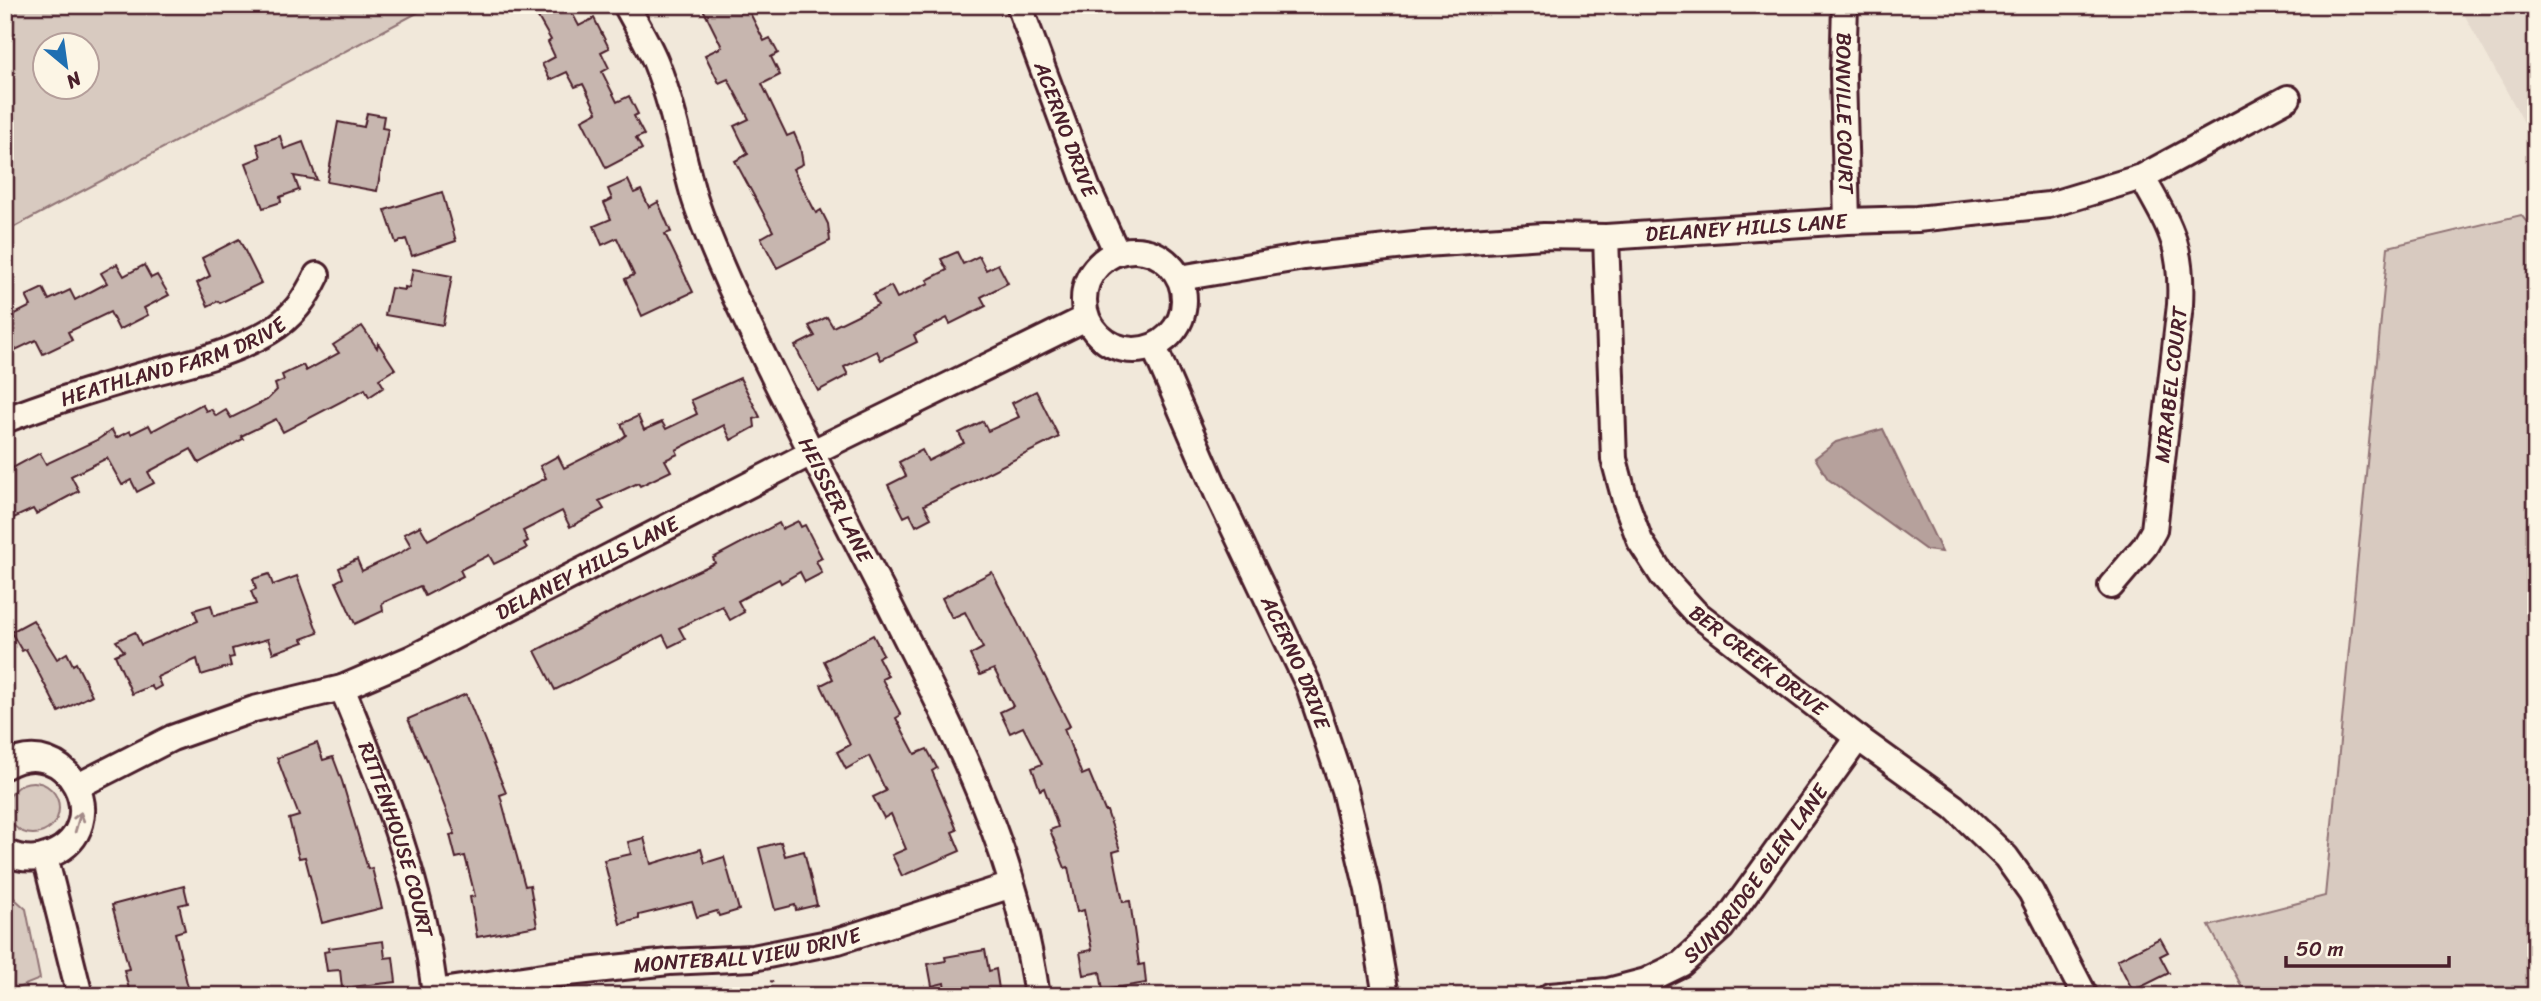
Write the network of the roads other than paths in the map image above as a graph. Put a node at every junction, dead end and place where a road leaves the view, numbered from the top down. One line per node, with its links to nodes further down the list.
1 (626, 5): 14 (street, HEISSER LANE)
2 (1019, 5): 8 (street, ACERNO DRIVE)
3 (1845, 5): 6 (street, BONVILLE COURT)
4 (2288, 98): 5 (street, DELANEY HILLS LANE)
5 (2142, 177): 6 (street, DELANEY HILLS LANE); 15 (street, MIRABEL COURT)
6 (1847, 221): 7 (street, DELANEY HILLS LANE)
7 (1606, 237): 10 (street, DELANEY HILLS LANE); 17 (street, BER CREEK DRIVE)
8 (1117, 253): 10 (street); 11 (street)
9 (317, 275): 13 (street, HEATHLAND FARM DRIVE)
10 (1180, 278): 12 (street)
11 (1086, 318): 12 (street); 14 (street, DELANEY HILLS LANE)
12 (1154, 346): 26 (street, ACERNO DRIVE)
13 (5, 420)
14 (811, 453): 16 (street, DELANEY HILLS LANE); 22 (street, HEISSER LANE)
15 (2111, 586)
16 (342, 688): 19 (street, DELANEY HILLS LANE); 23 (street, RITTENHOUSE COURT)
17 (1858, 738): 27 (street, SUNDRIDGE GLEN LANE); 28 (street, BER CREEK DRIVE)
18 (6, 762): 19 (street)
19 (78, 786): 21 (street, one-way to 19)
20 (5, 852): 21 (street)
21 (45, 857): 24 (street)
22 (1013, 885): 23 (street, MONTEBALL VIEW DRIVE); 25 (street, HEISSER LANE)
23 (435, 994)
24 (80, 996)
25 (1037, 996)
26 (1386, 996)
27 (1550, 996)
28 (2085, 996)

